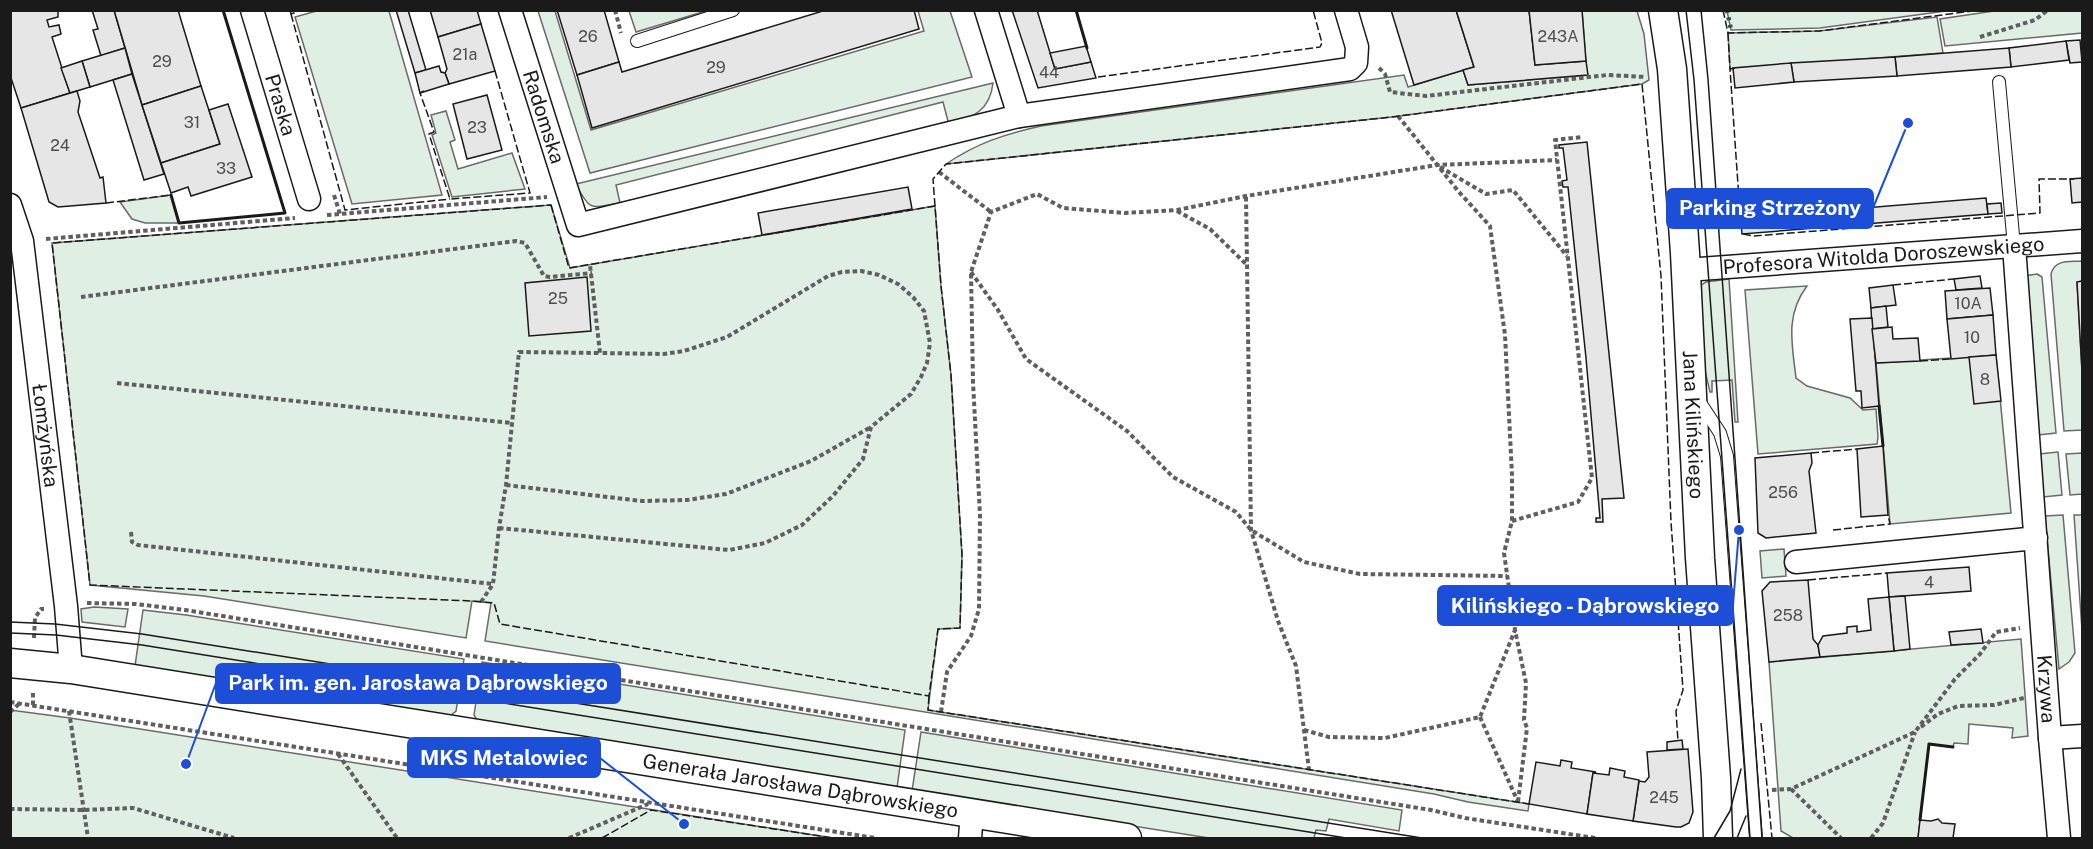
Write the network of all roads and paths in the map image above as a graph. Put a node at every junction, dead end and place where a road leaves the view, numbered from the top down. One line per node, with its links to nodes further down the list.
1 (252, 10): 20 (street, Praska)
2 (510, 10): 13 (street, Radomska)
3 (733, 10): 9 (lane)
4 (986, 10): 13 (street)
5 (1346, 10): 10 (street)
6 (1663, 10): 29 (street, Jana Kilińskiego)
7 (2048, 10): 8 (path)
8 (1980, 37)
9 (637, 40)
10 (1357, 47): 11 (path); 13 (street)
11 (1655, 78)
12 (1999, 82): 25 (lane)
13 (1019, 116)
14 (1398, 116): 17 (path)
15 (1582, 137): 16 (path)
16 (1557, 160): 17 (path); 26 (path)
17 (1437, 165): 19 (path); 26 (path); 39 (path)
18 (939, 172): 23 (path)
19 (1246, 196): 22 (path); 28 (path)
20 (309, 199)
21 (10, 205): 48 (street, Łomżyńska)
22 (1177, 210): 23 (path); 28 (path)
23 (991, 212): 30 (path)
24 (2082, 241): 25 (street, Profesora Witolda Doroszewskiego)
25 (2014, 246): 29 (street, Profesora Witolda Doroszewskiego); 43 (street, Krzywa)
26 (1568, 258): 39 (path)
27 (590, 265): 31 (path)
28 (1248, 266): 41 (path)
29 (1686, 270): 35 (street, Jana Kilińskiego)
30 (971, 272): 41 (path); 59 (path)
31 (592, 273): 32 (path); 33 (path)
32 (81, 297)
33 (600, 353): 36 (path); 37 (path)
34 (117, 383): 36 (path)
35 (1692, 391): 80 (street, Jana Kilińskiego); 81 (lane)
36 (512, 423): 38 (path)
37 (871, 427): 38 (path); 40 (path)
38 (506, 485): 40 (path)
39 (1512, 521): 45 (path)
40 (499, 528): 46 (path)
41 (1251, 530): 45 (path); 61 (path)
42 (131, 532): 46 (path)
43 (2036, 538): 44 (street); 64 (street, Krzywa)
44 (1796, 561)
45 (1507, 576): 50 (path)
46 (493, 584): 47 (path)
47 (481, 602)
48 (66, 606): 51 (path); 52 (street, Łomżyńska); 79 (path)
49 (2024, 627): 62 (path)
50 (1515, 630): 60 (path); 60 (path)
51 (22, 664): 52 (street, Generała Jarosława Dąbrowskiego); 56 (path)
52 (71, 669): 72 (street, Generała Jarosława Dąbrowskiego)
53 (2031, 697): 62 (path)
54 (10, 702): 55 (path)
55 (19, 703): 56 (path); 58 (path)
56 (33, 705): 57 (path)
57 (69, 711): 65 (path); 71 (path)
58 (10, 712)
59 (941, 712)
60 (1480, 717): 61 (path)
61 (1304, 730): 66 (path)
62 (1915, 732): 67 (path); 83 (path)
63 (2082, 736): 64 (street)
64 (2050, 738): 84 (street, Krzywa)
65 (338, 754): 69 (path); 75 (path)
66 (1309, 770)
67 (1791, 789): 68 (path); 82 (path)
68 (1772, 790)
69 (649, 804): 76 (path); 77 (path)
70 (10, 809): 71 (path)
71 (83, 810): 73 (path); 74 (path)
72 (971, 826): 78 (street, Generała Jarosława Dąbrowskiego)
73 (88, 838)
74 (234, 838)
75 (397, 838)
76 (568, 838)
77 (874, 838)
78 (1127, 838)
79 (1595, 838)
80 (1718, 838)
81 (1756, 838)
82 (1841, 838)
83 (1871, 838)
84 (2059, 838)

